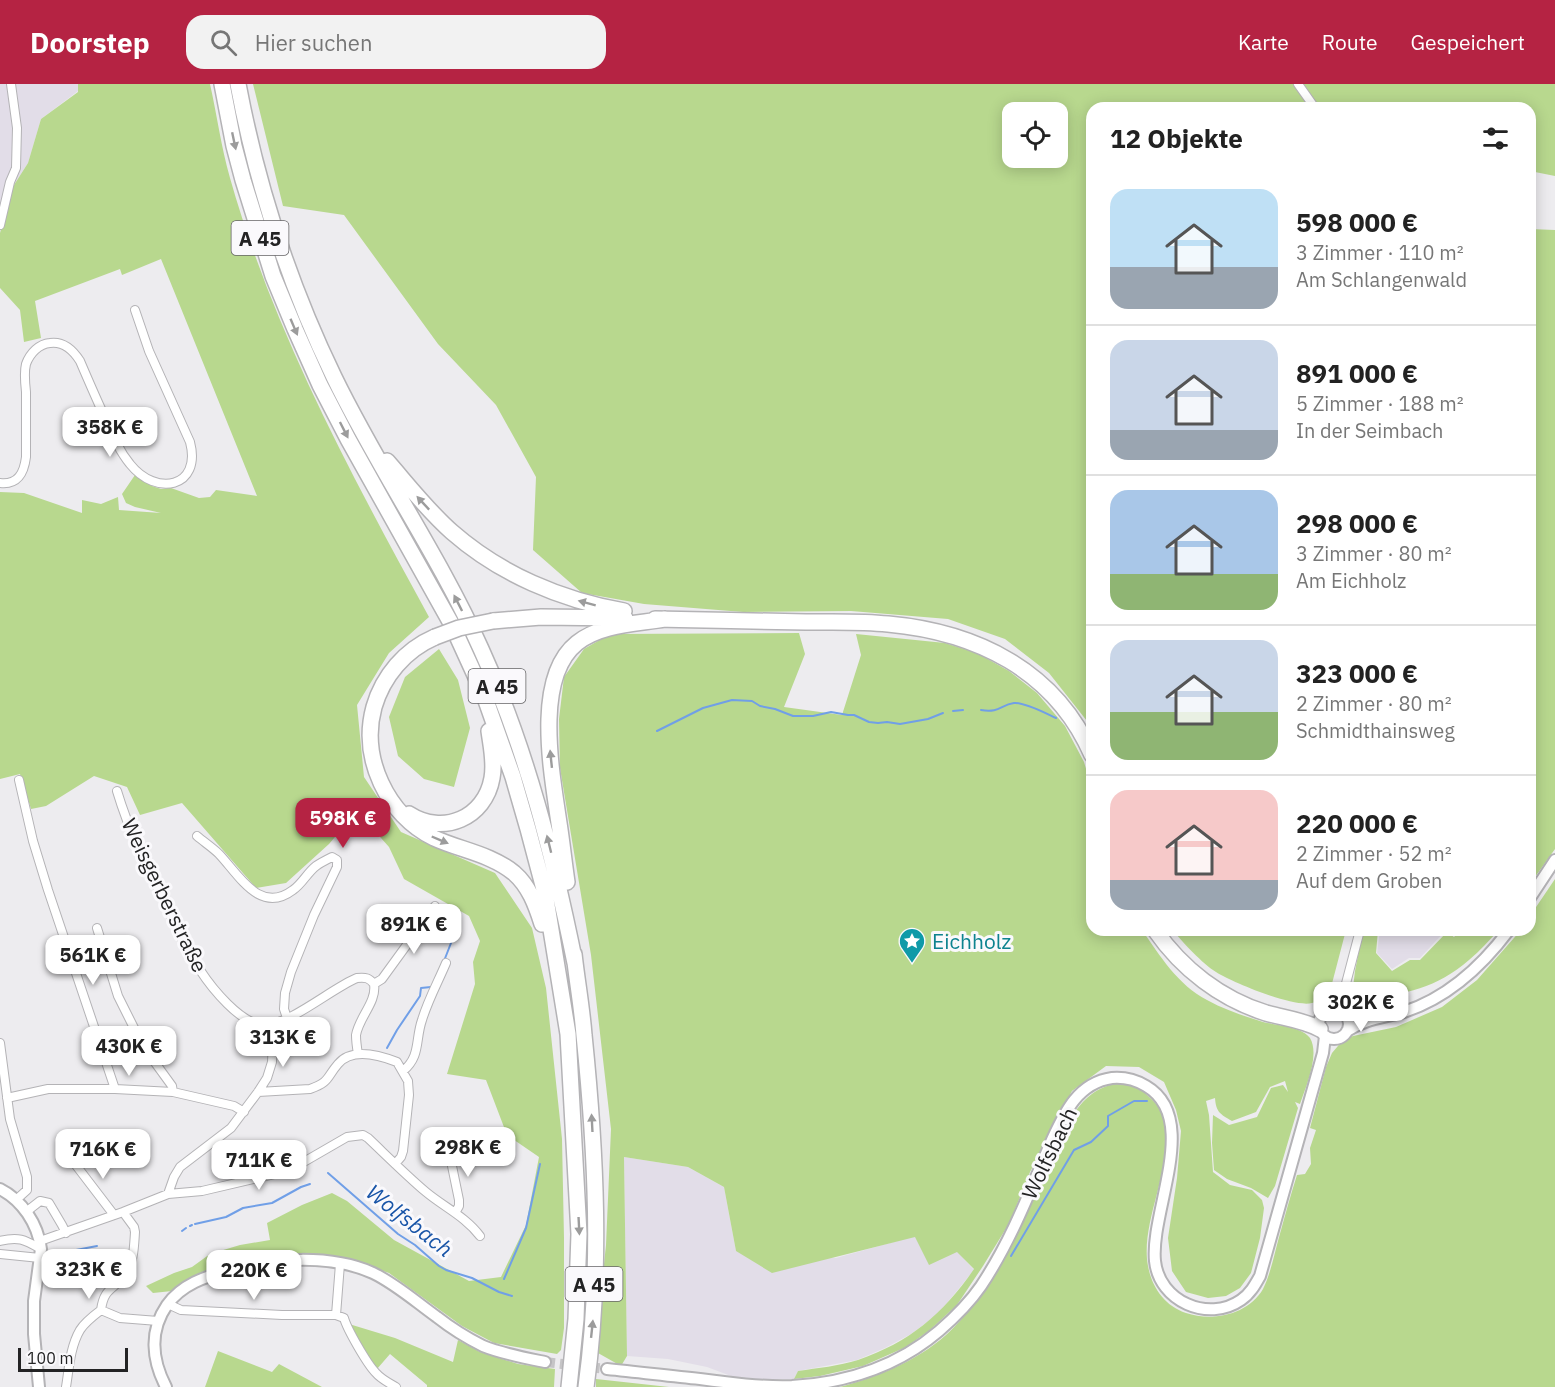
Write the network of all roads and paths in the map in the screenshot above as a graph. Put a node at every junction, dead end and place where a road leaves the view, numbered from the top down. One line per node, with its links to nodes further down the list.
1 (10, 84): 6 (street)
2 (222, 84): 11 (highway, A 45, one-way to 11)
3 (238, 84): 8 (highway, A 45)
4 (1298, 84): 5 (street)
5 (1311, 102)
6 (0, 225)
7 (135, 310): 9 (street)
8 (363, 432): 10 (highway, one-way to 8); 25 (highway, A 45, one-way to 8)
9 (0, 483)
10 (665, 619): 12 (highway); 15 (highway, bridge); 25 (highway, one-way to 10)
11 (484, 695): 15 (highway); 27 (highway, A 45)
12 (1086, 744)
13 (19, 780): 37 (street)
14 (117, 791): 29 (street, Weisgerberstraße)
15 (395, 805): 27 (highway, one-way to 27)
16 (197, 836): 29 (street)
17 (1555, 860): 18 (main road)
18 (1536, 889)
19 (435, 906): 26 (street)
20 (97, 928): 38 (street)
21 (1160, 936): 31 (highway)
22 (1359, 936): 28 (street)
23 (1504, 936): 30 (main road)
24 (446, 963): 36 (street)
25 (575, 963): 69 (highway, A 45, one-way to 25)
26 (374, 984): 29 (street, Weisgerberstraße); 35 (street)
27 (564, 1003): 68 (highway, A 45, one-way to 68)
28 (1343, 1013): 30 (main road); 31 (main road); 32 (main road)
29 (287, 1018)
30 (1362, 1022): 32 (main road)
31 (1325, 1031): 32 (main road); 63 (main road, Wolfsbach)
32 (1347, 1031)
33 (272, 1035): 39 (street)
34 (0, 1043): 40 (street)
35 (358, 1054): 36 (street); 39 (street)
36 (403, 1071): 44 (street)
37 (115, 1089): 38 (street); 40 (street)
38 (173, 1092): 41 (street)
39 (258, 1092): 41 (street)
40 (7, 1098): 47 (street)
41 (244, 1112): 46 (street)
42 (450, 1135): 50 (street)
43 (72, 1160): 51 (street)
44 (395, 1164): 46 (street); 50 (street)
45 (0, 1189): 47 (main road)
46 (168, 1194): 49 (street)
47 (17, 1199): 48 (main road)
48 (26, 1212): 52 (street); 55 (main road)
49 (123, 1212): 51 (street); 59 (street)
50 (455, 1212): 53 (street)
51 (114, 1215): 52 (street)
52 (66, 1233): 55 (street)
53 (480, 1236)
54 (0, 1241): 55 (street)
55 (40, 1249): 56 (street); 64 (main road)
56 (0, 1254)
57 (340, 1264): 58 (main road); 60 (street); 62 (main road)
58 (168, 1304): 60 (street); 61 (main road)
59 (101, 1310): 61 (street); 65 (street)
60 (336, 1315): 67 (street)
61 (158, 1321): 66 (main road)
62 (545, 1362)
63 (607, 1369)
64 (39, 1387)
65 (66, 1387)
66 (166, 1387)
67 (396, 1387)
68 (569, 1387)
69 (586, 1387)

